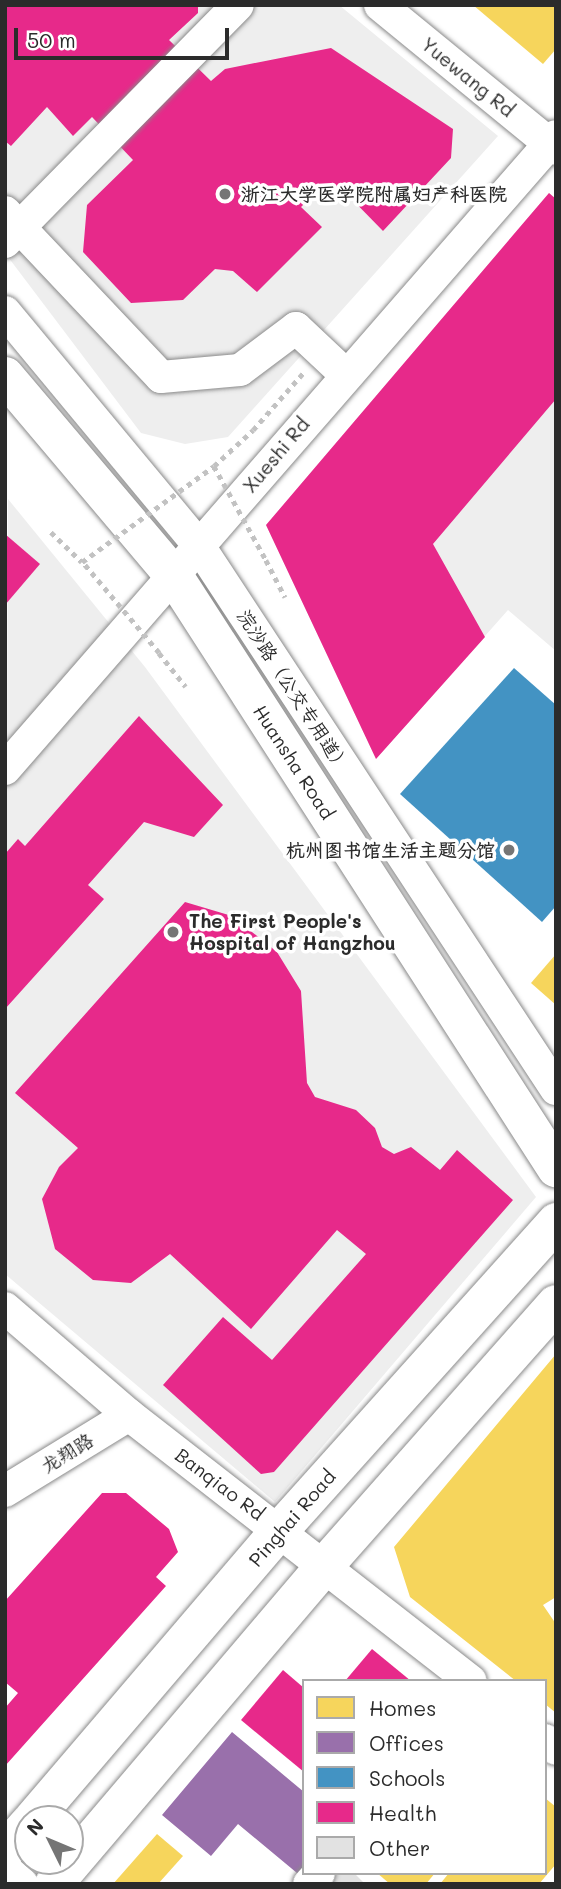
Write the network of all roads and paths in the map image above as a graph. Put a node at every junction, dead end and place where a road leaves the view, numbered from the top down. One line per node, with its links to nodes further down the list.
1 (238, 5): 4 (street)
2 (380, 5): 3 (street, Yuewang Rd)
3 (553, 143): 7 (street, Xueshi Rd)
4 (9, 228): 6 (street)
5 (5, 312): 11 (street, 浣沙路（公交专用道）)
6 (321, 352): 7 (street); 9 (path)
7 (345, 374): 11 (street, Xueshi Rd)
8 (5, 376): 13 (main road, Huansha Road)
9 (214, 466): 12 (path, bridge); 14 (path, bridge)
10 (51, 532): 12 (path)
11 (199, 547): 13 (street, Xueshi Rd); 17 (street, 浣沙路（公交专用道）)
12 (82, 562): 15 (path, bridge)
13 (174, 576): 16 (street, Xueshi Rd); 18 (main road, Huansha Road)
14 (285, 597)
15 (186, 687)
16 (5, 769)
17 (556, 1089)
18 (556, 1168)
19 (556, 1222): 24 (main road, Pinghai Road)
20 (556, 1304): 25 (main road)
21 (5, 1308): 22 (street, Banqiao Rd)
22 (128, 1415): 23 (street, 龙翔路); 24 (street, Banqiao Rd)
23 (5, 1491)
24 (280, 1530): 25 (street, Banqiao Rd); 27 (main road, Pinghai Road)
25 (326, 1564): 26 (street, Banqiao Rd); 30 (main road)
26 (469, 1679)
27 (45, 1805)
28 (5, 1868): 29 (street)
29 (22, 1884)
30 (54, 1884)

